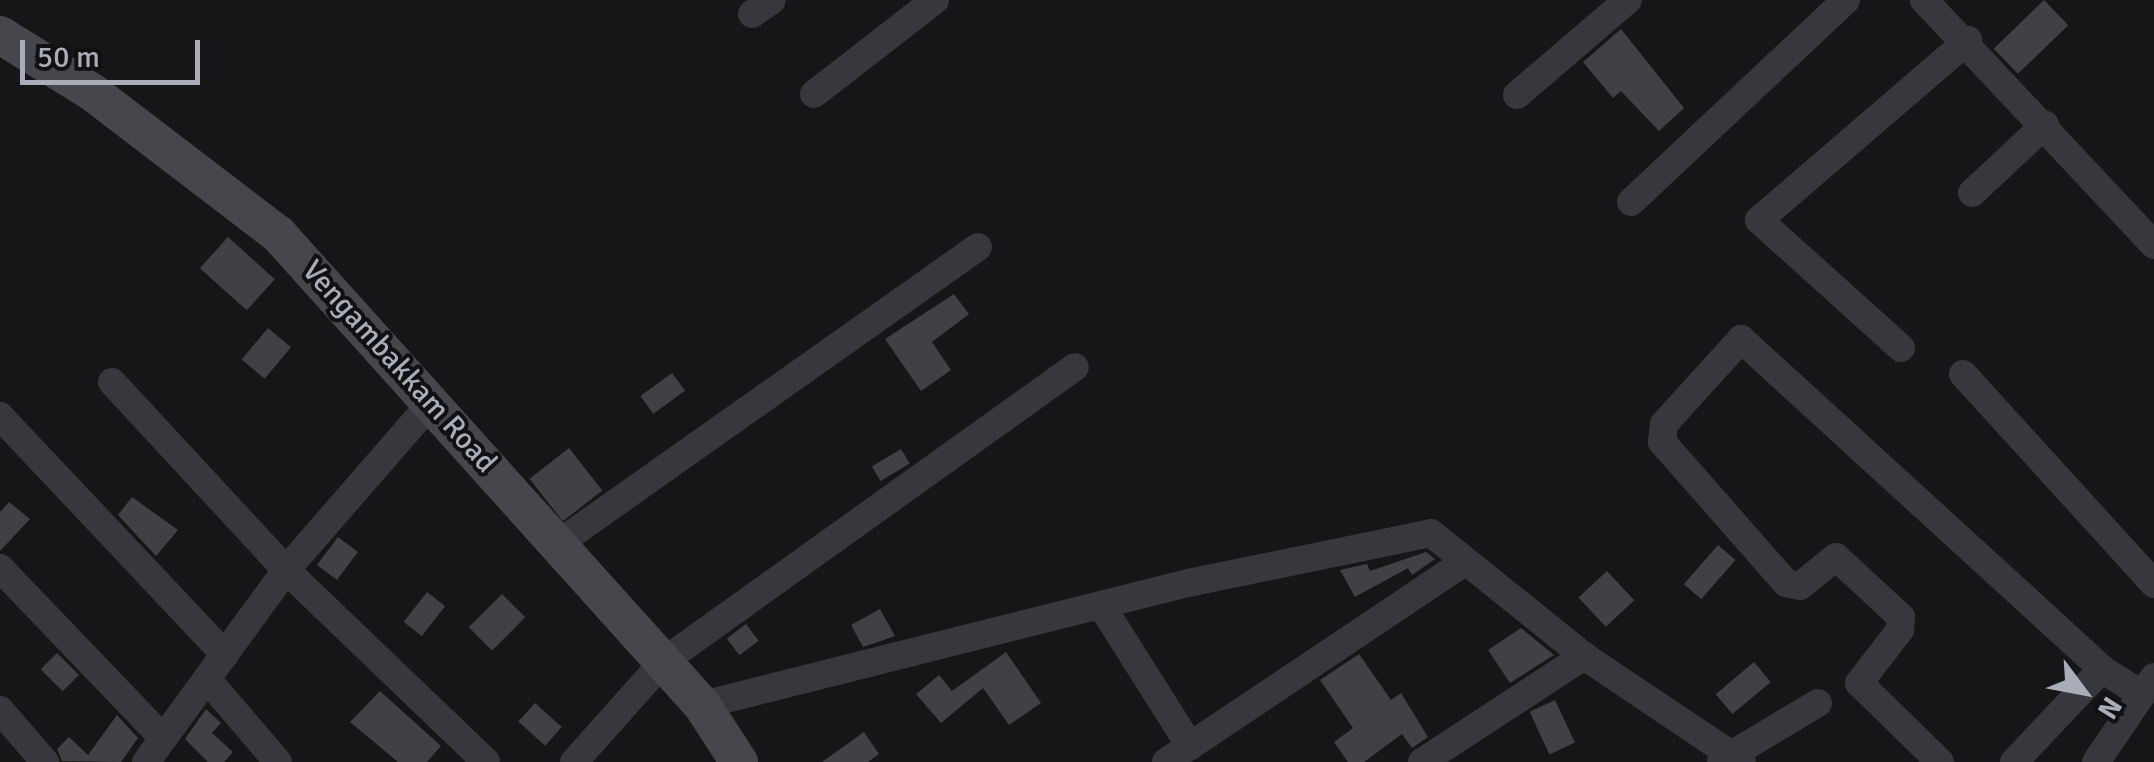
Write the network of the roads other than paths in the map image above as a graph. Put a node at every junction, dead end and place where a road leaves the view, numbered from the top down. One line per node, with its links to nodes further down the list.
1 (935, 0): 7 (street)
2 (1628, 0): 8 (street)
3 (1846, 0): 11 (street)
4 (1924, 0): 6 (street)
5 (0, 35): 18 (main road, Vengambakkam Road)
6 (1968, 40): 9 (street); 14 (street)
7 (814, 94)
8 (1517, 95)
9 (2045, 125): 10 (street); 12 (street)
10 (1972, 193)
11 (1631, 202)
12 (2154, 245)
13 (978, 248): 20 (street)
14 (1901, 348)
15 (1075, 367): 28 (street)
16 (1963, 374): 24 (street)
17 (112, 382): 23 (street)
18 (433, 401): 20 (main road, Vengambakkam Road); 23 (street)
19 (0, 416): 26 (street)
20 (559, 543): 28 (main road, Vengambakkam Road)
21 (1465, 562): 25 (street); 27 (street); 36 (street)
22 (0, 568): 35 (street)
23 (286, 570): 26 (street); 41 (street)
24 (2154, 584)
25 (1101, 604): 33 (street); 36 (street)
26 (225, 655): 29 (street)
27 (1584, 656): 37 (street); 44 (street)
28 (664, 661): 33 (main road, Vengambakkam Road); 42 (street)
29 (207, 679): 35 (street); 40 (street)
30 (2094, 679): 31 (street); 45 (street); 46 (street)
31 (2140, 695): 47 (street)
32 (1818, 702): 37 (street)
33 (702, 704): 43 (main road, Vengambakkam Road)
34 (0, 710): 38 (street)
35 (163, 738): 39 (street)
36 (1178, 754)
37 (1731, 760)
38 (45, 762)
39 (146, 762)
40 (278, 762)
41 (486, 762)
42 (574, 762)
43 (739, 762)
44 (1422, 762)
45 (1940, 762)
46 (2014, 762)
47 (2096, 762)

